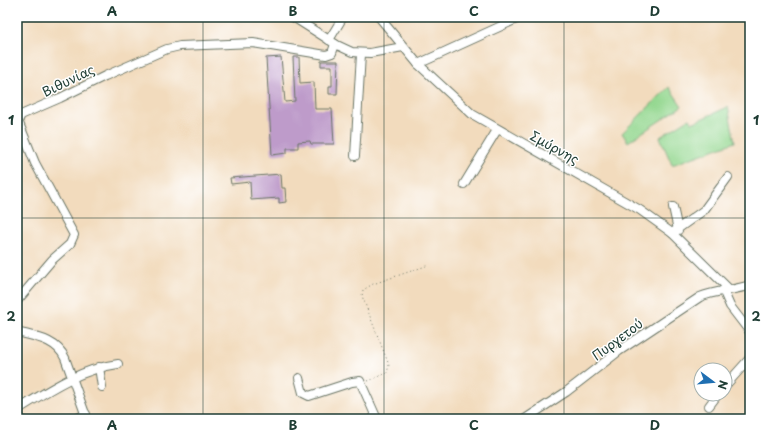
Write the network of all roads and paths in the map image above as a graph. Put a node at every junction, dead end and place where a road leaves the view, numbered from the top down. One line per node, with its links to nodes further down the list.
1 (293, 17): 5 (street)
2 (343, 17): 5 (street)
3 (379, 17): 6 (street, Σμύρνης)
4 (522, 17): 8 (street)
5 (332, 42): 7 (street); 20 (street, Βιθυνίας)
6 (403, 47): 7 (street); 8 (street, Σμύρνης)
7 (361, 54): 10 (street)
8 (418, 64): 9 (street, Σμύρνης)
9 (497, 130): 12 (street); 14 (street, Σμύρνης)
10 (355, 156)
11 (728, 176): 14 (street)
12 (464, 184)
13 (673, 207): 14 (street)
14 (675, 232): 18 (street, Σμύρνης)
15 (429, 265): 29 (path)
16 (750, 285): 17 (street)
17 (742, 288): 18 (street, Πυργετού); 19 (street)
18 (726, 290): 22 (street); 38 (street, Πυργετού)
19 (750, 292)
20 (17, 300)
21 (17, 332): 26 (street)
22 (750, 332)
23 (750, 358): 27 (street)
24 (118, 364): 25 (street)
25 (98, 367): 26 (street); 30 (street)
26 (72, 377): 33 (street); 34 (street)
27 (733, 377)
28 (299, 378): 29 (street)
29 (362, 384): 35 (street)
30 (102, 387)
31 (712, 402): 32 (street)
32 (709, 406)
33 (17, 411): 36 (street)
34 (86, 417): 37 (street)
35 (375, 418)
36 (21, 419)
37 (76, 419)
38 (525, 419)

